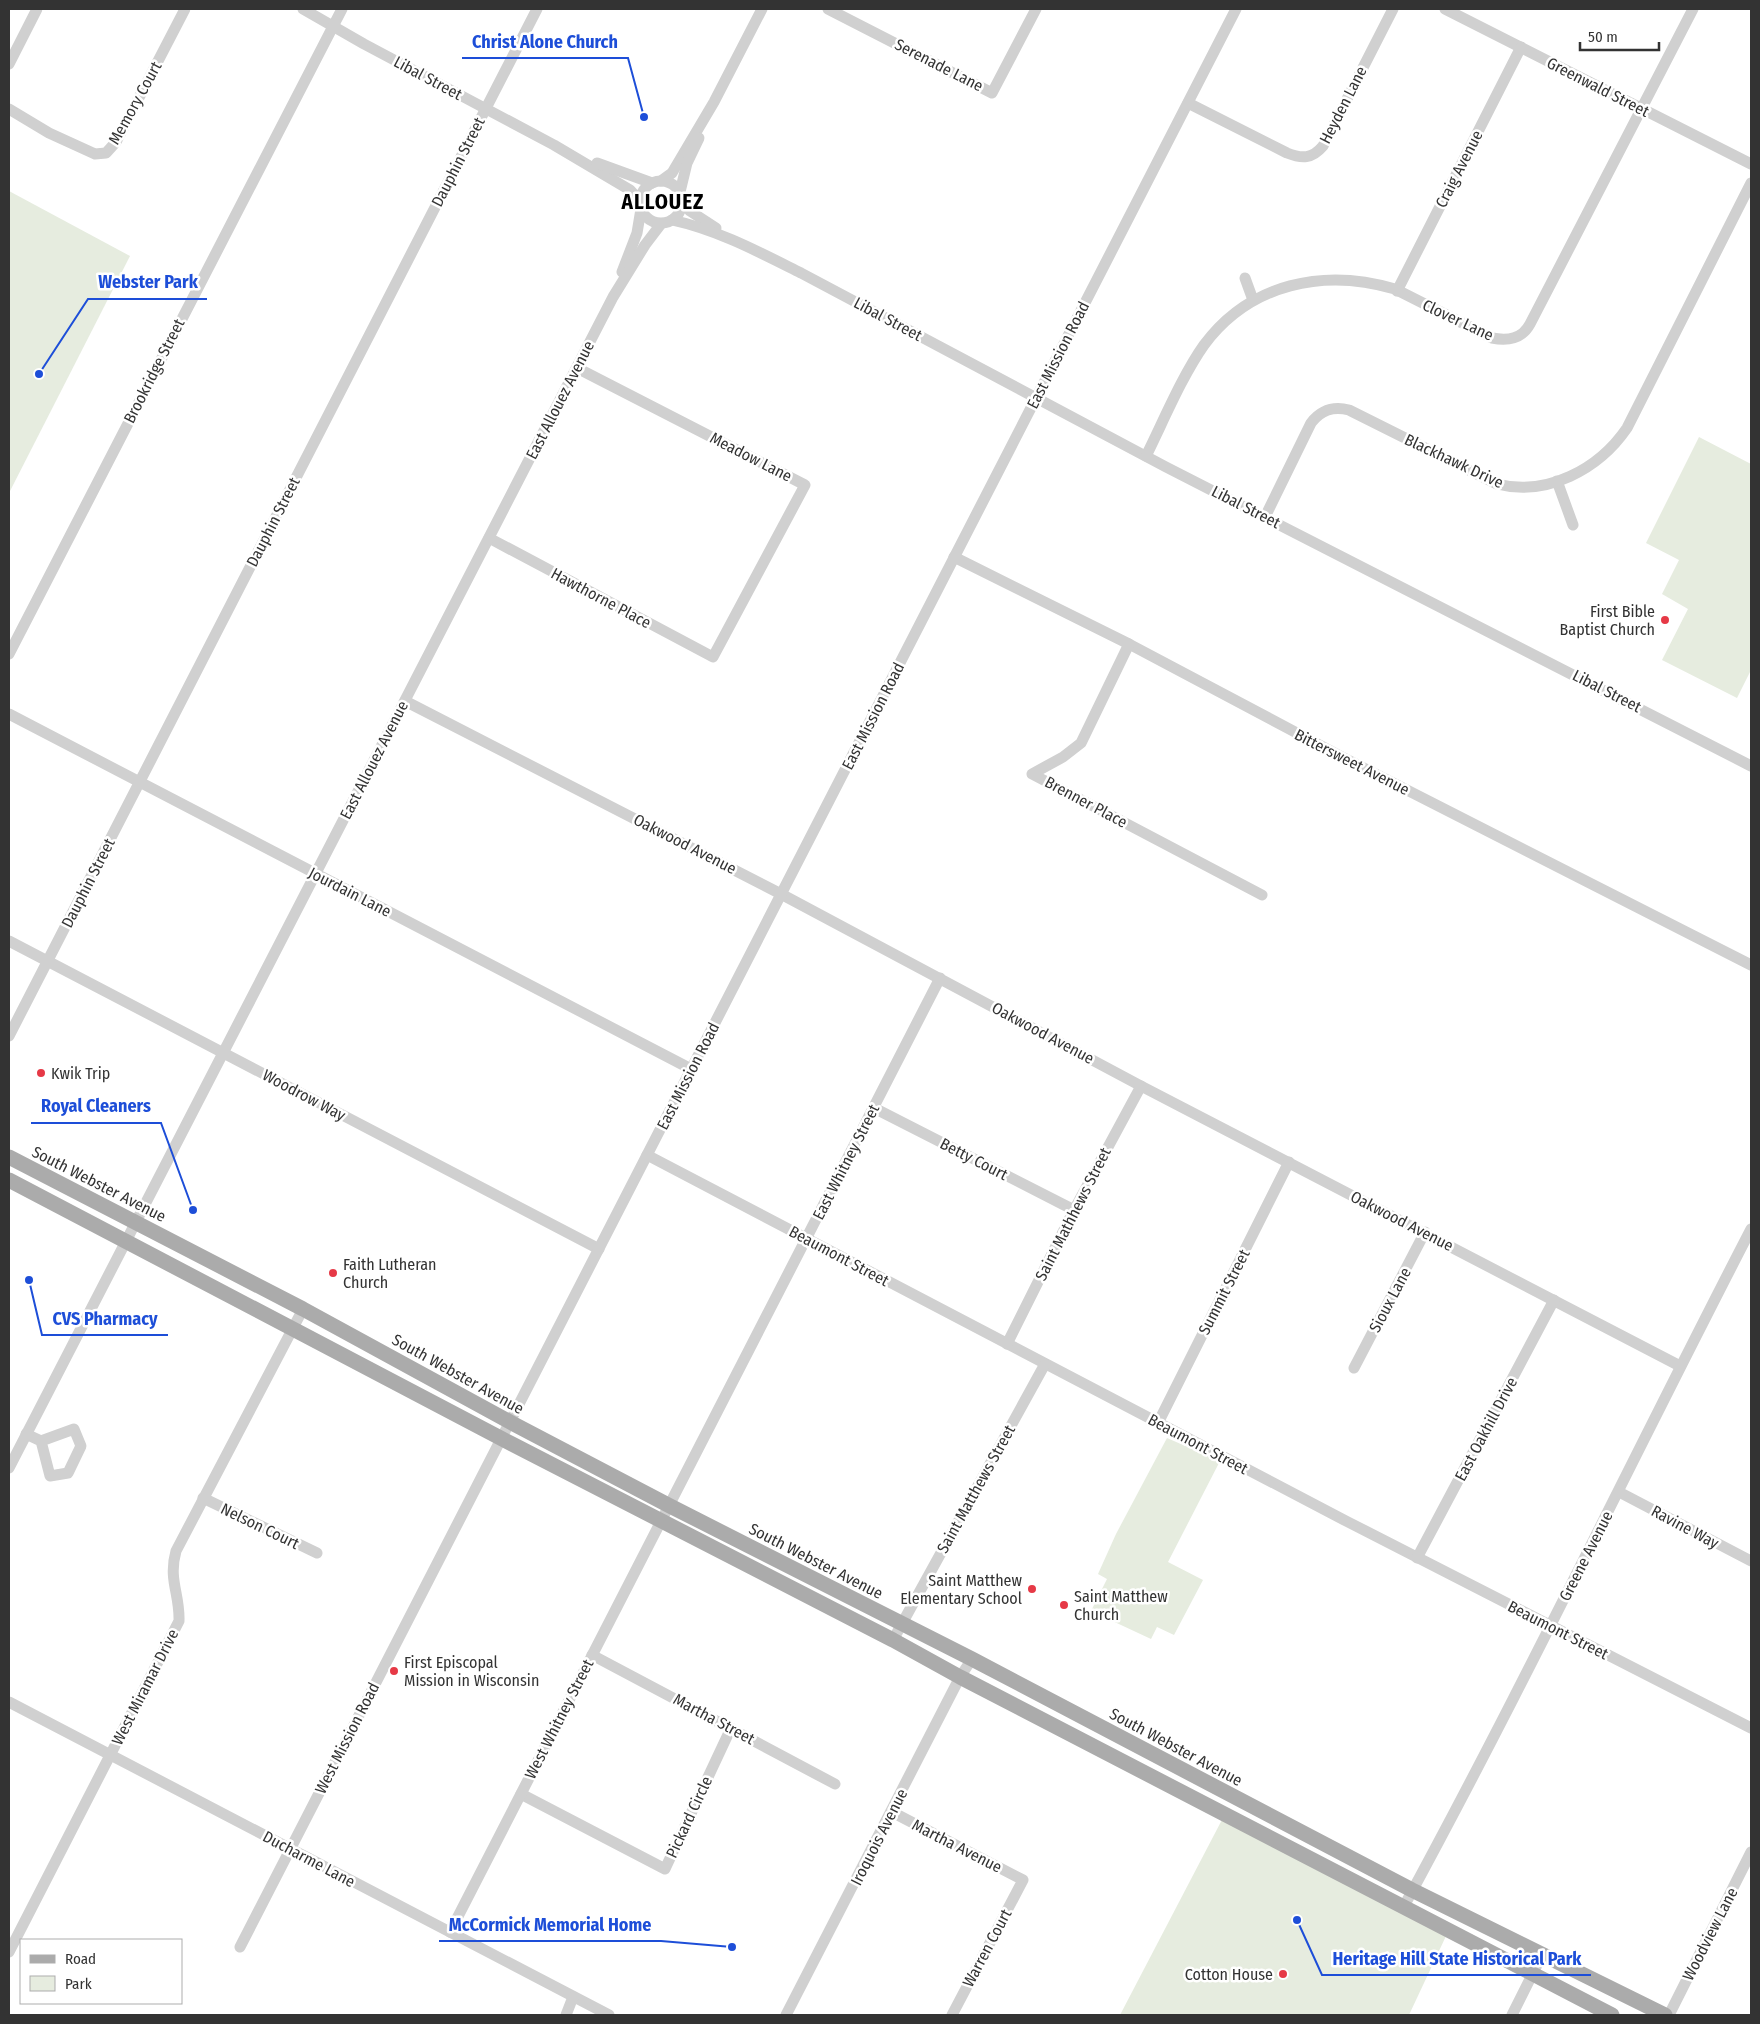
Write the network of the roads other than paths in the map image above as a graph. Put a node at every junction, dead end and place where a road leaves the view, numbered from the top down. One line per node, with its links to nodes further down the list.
1 (37, 9): 15 (street)
2 (184, 9): 19 (street, Memory Court)
3 (302, 9): 13 (street, Libal Street)
4 (342, 9): 13 (street, Brookridge Street)
5 (537, 9): 20 (street, Dauphin Street)
6 (762, 9): 16 (street)
7 (828, 9): 8 (street, Serenade Lane)
8 (1036, 9)
9 (1236, 9): 17 (street, East Mission Road)
10 (1393, 9): 17 (street, Heyden Lane)
11 (1445, 9): 14 (street, Greenwald Street)
12 (1693, 9): 18 (street, Clover Lane)
13 (333, 26): 20 (street, Libal Street); 42 (street, Brookridge Street)
14 (1521, 47): 18 (street, Greenwald Street); 30 (street, Craig Avenue)
15 (9, 64)
16 (714, 102): 23 (street); 25 (street)
17 (1188, 103): 34 (street, East Mission Road)
18 (1642, 108): 22 (street, Greenwald Street); 30 (street, Clover Lane)
19 (9, 109)
20 (485, 109): 21 (street, Libal Street); 47 (street, Dauphin Street)
21 (554, 145): 23 (street, Libal Street); 26 (street, Libal Street)
22 (1751, 164)
23 (656, 182): 25 (street); 26 (street)
24 (1751, 183): 36 (street, Blackhawk Drive)
25 (681, 195): 27 (street); 28 (street, Libal Street)
26 (640, 205): 27 (street); 31 (street, East Allouez Avenue)
27 (667, 222): 28 (street, Libal Street); 31 (street, East Allouez Avenue)
28 (744, 244): 34 (street, Libal Street)
29 (1244, 278): 32 (street)
30 (1397, 290): 32 (street, Clover Lane)
31 (613, 297): 33 (street, East Allouez Avenue)
32 (1253, 300): 35 (street, Clover Lane)
33 (577, 368): 39 (street, East Allouez Avenue); 43 (street, Meadow Lane)
34 (1036, 398): 35 (street, Libal Street); 40 (street, East Mission Road)
35 (1146, 456): 37 (street, Libal Street)
36 (1557, 481): 37 (street, Blackhawk Drive); 38 (street)
37 (1265, 517): 46 (street, Libal Street)
38 (1573, 525)
39 (489, 538): 43 (street, Hawthorne Place); 44 (street, East Allouez Avenue)
40 (954, 556): 41 (street, Bittersweet Avenue); 49 (street, East Mission Road)
41 (1129, 644): 50 (street, Brenner Place); 53 (street, Bittersweet Avenue)
42 (9, 654)
43 (713, 657)
44 (405, 701): 48 (street, East Allouez Avenue); 49 (street, Oakwood Avenue)
45 (9, 714): 47 (street, Jourdain Lane)
46 (1751, 766)
47 (139, 782): 48 (street, Jourdain Lane); 52 (street, Dauphin Street)
48 (315, 874): 56 (street, East Allouez Avenue); 57 (street, Jourdain Lane)
49 (781, 894): 54 (street, Oakwood Avenue); 57 (street, East Mission Road)
50 (1262, 895)
51 (9, 941): 52 (street, Woodrow Way)
52 (47, 962): 55 (street, Dauphin Street); 56 (street, Woodrow Way)
53 (1751, 965)
54 (940, 978): 58 (street, Oakwood Avenue); 59 (street, East Whitney Street)
55 (9, 1036)
56 (223, 1053): 65 (street, East Allouez Avenue); 70 (street, Woodrow Way)
57 (691, 1069): 60 (street, East Mission Road)
58 (1140, 1086): 62 (street, Oakwood Avenue); 64 (street, Saint Mathhews Street)
59 (874, 1108): 64 (street, Betty Court); 68 (street, East Whitney Street)
60 (647, 1155): 68 (street, Beaumont Street); 70 (street, East Mission Road)
61 (9, 1157): 65 (main road, South Webster Avenue)
62 (1289, 1162): 67 (street, Oakwood Avenue); 79 (street, Summit Street)
63 (9, 1180): 69 (main road)
64 (1074, 1210): 74 (street, Saint Mathhews Street)
65 (136, 1222): 69 (street, East Allouez Avenue); 72 (main road, South Webster Avenue)
66 (1751, 1229): 76 (street, Greene Avenue)
67 (1425, 1232): 71 (street, Oakwood Avenue); 77 (street, Sioux Lane)
68 (806, 1239): 74 (street, Beaumont Street); 86 (street, East Whitney Street)
69 (126, 1242): 73 (main road); 80 (street, East Allouez Avenue)
70 (599, 1249): 78 (street, East Mission Road)
71 (1554, 1300): 76 (street, Oakwood Avenue); 89 (street, East Oakhill Drive)
72 (303, 1309): 73 (street, West Miramar Drive); 78 (main road, South Webster Avenue)
73 (293, 1329): 81 (main road); 85 (street, West Miramar Drive)
74 (1007, 1344): 75 (street, Beaumont Street)
75 (1045, 1364): 79 (street, Beaumont Street); 91 (street, Saint Matthews Street)
76 (1680, 1366): 84 (street, Greene Avenue)
77 (1354, 1368)
78 (510, 1422): 81 (street, West Mission Road); 86 (main road, South Webster Avenue)
79 (1158, 1423): 89 (street, Beaumont Street)
80 (26, 1434): 82 (street); 83 (street, East Allouez Avenue)
81 (501, 1438): 87 (main road); 104 (street, West Mission Road)
82 (41, 1441)
83 (9, 1468)
84 (1619, 1492): 90 (street, Ravine Way); 92 (street, Greene Avenue)
85 (203, 1498): 88 (street, Nelson Court); 100 (street, West Miramar Drive)
86 (670, 1506): 87 (street, West Whitney Street); 91 (main road, South Webster Avenue)
87 (662, 1522): 93 (main road); 94 (street, West Whitney Street)
88 (317, 1553)
89 (1417, 1558): 92 (street, Beaumont Street)
90 (1751, 1561)
91 (901, 1623): 93 (street, Saint Matthews Street); 95 (main road, South Webster Avenue)
92 (1550, 1626): 99 (street, Beaumont Street); 107 (street, Greene Avenue)
93 (893, 1640): 96 (main road)
94 (592, 1655): 98 (street, Martha Street); 102 (street, West Whitney Street)
95 (972, 1659): 96 (street, Iroquois Avenue); 107 (main road, South Webster Avenue)
96 (960, 1677): 103 (street, Iroquois Avenue); 108 (main road)
97 (9, 1702): 100 (street, Ducharme Lane)
98 (731, 1728): 101 (street, Martha Street); 102 (street, Pickard Circle)
99 (1751, 1728)
100 (111, 1755): 104 (street, Ducharme Lane); 111 (street, West Miramar Drive)
101 (835, 1784)
102 (521, 1794): 109 (street, West Whitney Street)
103 (892, 1812): 106 (street, Martha Avenue); 117 (street, Iroquois Avenue)
104 (290, 1849): 109 (street, Ducharme Lane); 110 (street, West Mission Road)
105 (1751, 1852): 122 (street, Woodview Lane)
106 (1023, 1880): 118 (street, Warren Court)
107 (1412, 1890): 108 (street, Greene Avenue); 112 (main road, South Webster Avenue)
108 (1403, 1908): 113 (main road)
109 (450, 1932): 114 (street, Ducharme Lane)
110 (240, 1947)
111 (9, 1952)
112 (1542, 1955): 113 (street); 121 (main road, South Webster Avenue)
113 (1532, 1975): 119 (street); 120 (main road)
114 (574, 1997): 115 (street); 116 (street, Ducharme Lane)
115 (566, 2015)
116 (609, 2015)
117 (786, 2015)
118 (952, 2015)
119 (1512, 2015)
120 (1612, 2015)
121 (1665, 2015)
122 (1669, 2015)

